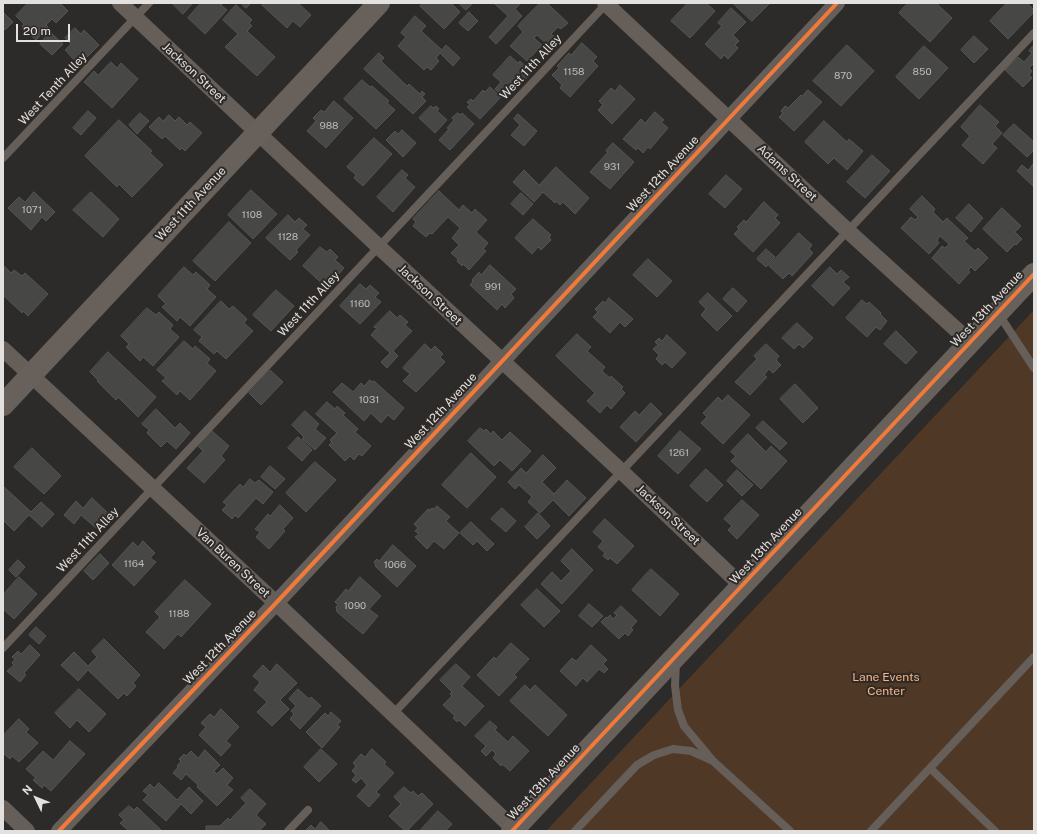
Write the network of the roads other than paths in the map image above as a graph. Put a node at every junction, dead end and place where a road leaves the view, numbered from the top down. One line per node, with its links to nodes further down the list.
1 (120, 3): 6 (street, Jackson Street)
2 (150, 3): 6 (lane, West Tenth Alley)
3 (379, 3): 9 (main road, West 11th Avenue)
4 (606, 3): 8 (street, Adams Street); 12 (lane, West 11th Alley)
5 (837, 3): 8 (street, West 12th Avenue)
6 (136, 18): 9 (street, Jackson Street); 10 (lane, West Tenth Alley)
7 (1034, 33): 11 (lane)
8 (729, 119): 11 (street, Adams Street); 17 (street, West 12th Avenue)
9 (258, 133): 12 (street, Jackson Street); 19 (main road, West 11th Avenue)
10 (3, 158)
11 (848, 231): 15 (street, Adams Street); 21 (lane)
12 (379, 247): 17 (street, Jackson Street); 22 (lane, West 11th Alley)
13 (1034, 274): 14 (main road, West 13th Avenue)
14 (998, 313): 15 (main road, West 13th Avenue); 18 (lane)
15 (970, 342): 23 (main road, West 13th Avenue)
16 (3, 349): 19 (street, Van Buren Street)
17 (502, 361): 21 (street, Jackson Street); 24 (street, West 12th Avenue)
18 (1034, 368)
19 (31, 376): 20 (main road, West 11th Avenue); 22 (street, Van Buren Street)
20 (3, 405)
21 (621, 471): 23 (street, Jackson Street); 28 (lane)
22 (153, 489): 24 (street, Van Buren Street); 25 (lane, West 11th Alley)
23 (742, 586): 26 (main road, West 13th Avenue)
24 (276, 603): 28 (street, Van Buren Street); 35 (street, West 12th Avenue)
25 (3, 648)
26 (676, 657): 29 (lane); 33 (main road, West 13th Avenue)
27 (1034, 657): 30 (lane)
28 (393, 714): 33 (street, Van Buren Street)
29 (713, 761): 37 (lane); 38 (lane)
30 (930, 768): 39 (lane); 40 (lane)
31 (3, 808): 34 (street)
32 (308, 810): 36 (lane)
33 (513, 830)
34 (27, 831)
35 (59, 831)
36 (288, 831)
37 (576, 831)
38 (790, 831)
39 (871, 831)
40 (995, 831)

